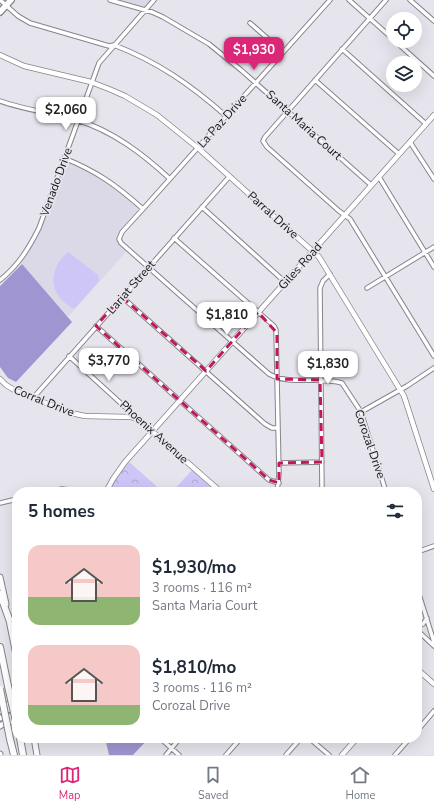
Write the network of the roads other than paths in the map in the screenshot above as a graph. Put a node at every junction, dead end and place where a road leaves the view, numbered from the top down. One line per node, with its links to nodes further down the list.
1 (0, 0): 9 (street)
2 (11, 0): 9 (main road)
3 (110, 0): 10 (street, Santa Maria Court)
4 (154, 0): 10 (street, Venado Drive)
5 (330, 0): 19 (street, La Paz Drive)
6 (349, 0): 12 (street)
7 (386, 0): 12 (street)
8 (410, 0): 13 (street)
9 (6, 5): 11 (main road); 16 (street)
10 (145, 10): 16 (street, Venado Drive); 24 (street, Santa Maria Court)
11 (0, 12)
12 (369, 18): 15 (street); 18 (street)
13 (434, 21)
14 (250, 23): 19 (street)
15 (386, 33)
16 (114, 45): 23 (street, Venado Drive); 28 (street)
17 (403, 48): 21 (street)
18 (342, 49): 22 (street); 30 (street)
19 (283, 52): 24 (street, La Paz Drive)
20 (0, 55): 23 (street, Parral Drive)
21 (434, 76)
22 (315, 80): 26 (street); 33 (street)
23 (92, 82): 29 (street, Venado Drive); 32 (street, Parral Drive)
24 (256, 83): 26 (street, Santa Maria Court); 28 (street, La Paz Drive)
25 (0, 100): 29 (street)
26 (288, 111): 39 (street, Santa Maria Court); 42 (street)
27 (434, 115): 30 (street, Giles Road)
28 (226, 116): 32 (street, La Paz Drive)
29 (78, 120): 34 (street, Venado Drive); 37 (street)
30 (426, 124): 31 (street, Giles Road)
31 (410, 142): 33 (street, Giles Road); 38 (street)
32 (198, 148): 35 (street, Parral Drive); 37 (street, La Paz Drive)
33 (399, 154): 36 (street, Giles Road)
34 (64, 158): 41 (street); 51 (street, Venado Drive)
35 (229, 176): 40 (street, Lariat Street); 45 (street, Parral Drive)
36 (379, 177): 39 (street, Giles Road); 46 (street)
37 (170, 179): 41 (street, La Paz Drive)
38 (434, 179)
39 (371, 185): 42 (street, Giles Road)
40 (202, 207): 43 (street, Lariat Street); 52 (street)
41 (143, 209): 47 (street, La Paz Drive)
42 (345, 215): 45 (street, Giles Road); 50 (street)
43 (174, 238): 47 (street, Lariat Street); 55 (street)
44 (434, 247): 46 (street)
45 (313, 251): 49 (street, Parral Drive); 52 (street, Giles Road)
46 (425, 252): 48 (street); 50 (street)
47 (148, 267): 54 (street, Lariat Street); 57 (street)
48 (434, 267)
49 (330, 274): 64 (street); 65 (street, Parral Drive)
50 (386, 277): 53 (street); 59 (street)
51 (0, 280)
52 (285, 282): 55 (street, Giles Road)
53 (367, 288)
54 (122, 297): 56 (street, Lariat Street); 61 (street)
55 (258, 312): 57 (street, Giles Road); 62 (street)
56 (96, 326): 58 (street, Lariat Street); 67 (street)
57 (233, 342): 61 (street, Giles Road); 62 (street)
58 (69, 356): 66 (street, Lariat Street); 69 (street, Phoenix Avenue)
59 (434, 356)
60 (434, 368): 65 (street)
61 (206, 372): 67 (street, Giles Road); 70 (street)
62 (277, 378): 64 (street, Corozal Drive); 70 (street)
63 (0, 379): 66 (street, Corral Drive)
64 (320, 380): 68 (street, Corozal Drive); 72 (street)
65 (400, 390): 68 (street); 80 (street, Parral Drive)
66 (33, 398): 69 (street, Corral Drive)
67 (180, 401): 71 (street, Giles Road); 74 (street)
68 (361, 412): 79 (street, Corozal Drive)
69 (138, 419): 71 (street, Phoenix Avenue)
70 (278, 428): 73 (street)
71 (153, 431): 75 (street, Giles Road); 76 (street, Phoenix Avenue)
72 (322, 462): 73 (street); 78 (street)
73 (279, 463): 74 (street)
74 (279, 483): 77 (street)
75 (109, 487)
76 (215, 487)
77 (278, 487)
78 (322, 487)
79 (384, 487)
80 (434, 489)
81 (12, 500): 82 (street)
82 (0, 503)
83 (434, 546): 84 (street)
84 (422, 550)
85 (0, 577): 89 (main road)
86 (0, 594): 89 (highway)
87 (422, 603): 88 (street)
88 (427, 618): 90 (street); 91 (street)
89 (9, 619): 92 (main road)
90 (422, 624)
91 (429, 625): 94 (street); 95 (street)
92 (12, 634)
93 (422, 634): 94 (street)
94 (425, 637): 96 (street)
95 (434, 642)
96 (434, 646)
97 (0, 647): 102 (highway, bridge)
98 (422, 674): 99 (street)
99 (434, 684)
100 (0, 689): 122 (highway, bridge)
101 (12, 703): 103 (main road)
102 (12, 704)
103 (0, 706)
104 (12, 709): 105 (main road)
105 (0, 711)
106 (434, 712): 110 (street)
107 (12, 716): 108 (main road)
108 (0, 718)
109 (12, 721): 111 (main road)
110 (422, 725)
111 (0, 726)
112 (21, 743): 123 (highway)
113 (35, 743): 124 (main road)
114 (166, 743): 121 (street)
115 (176, 743): 121 (street)
116 (237, 743): 127 (street)
117 (297, 743): 128 (street)
118 (315, 743): 129 (street)
119 (353, 743): 130 (street)
120 (406, 743): 131 (street)
121 (172, 748): 125 (street); 126 (street)
122 (14, 755)
123 (23, 755)
124 (37, 755)
125 (166, 755)
126 (179, 755)
127 (226, 755)
128 (286, 755)
129 (329, 755)
130 (342, 755)
131 (395, 755)

